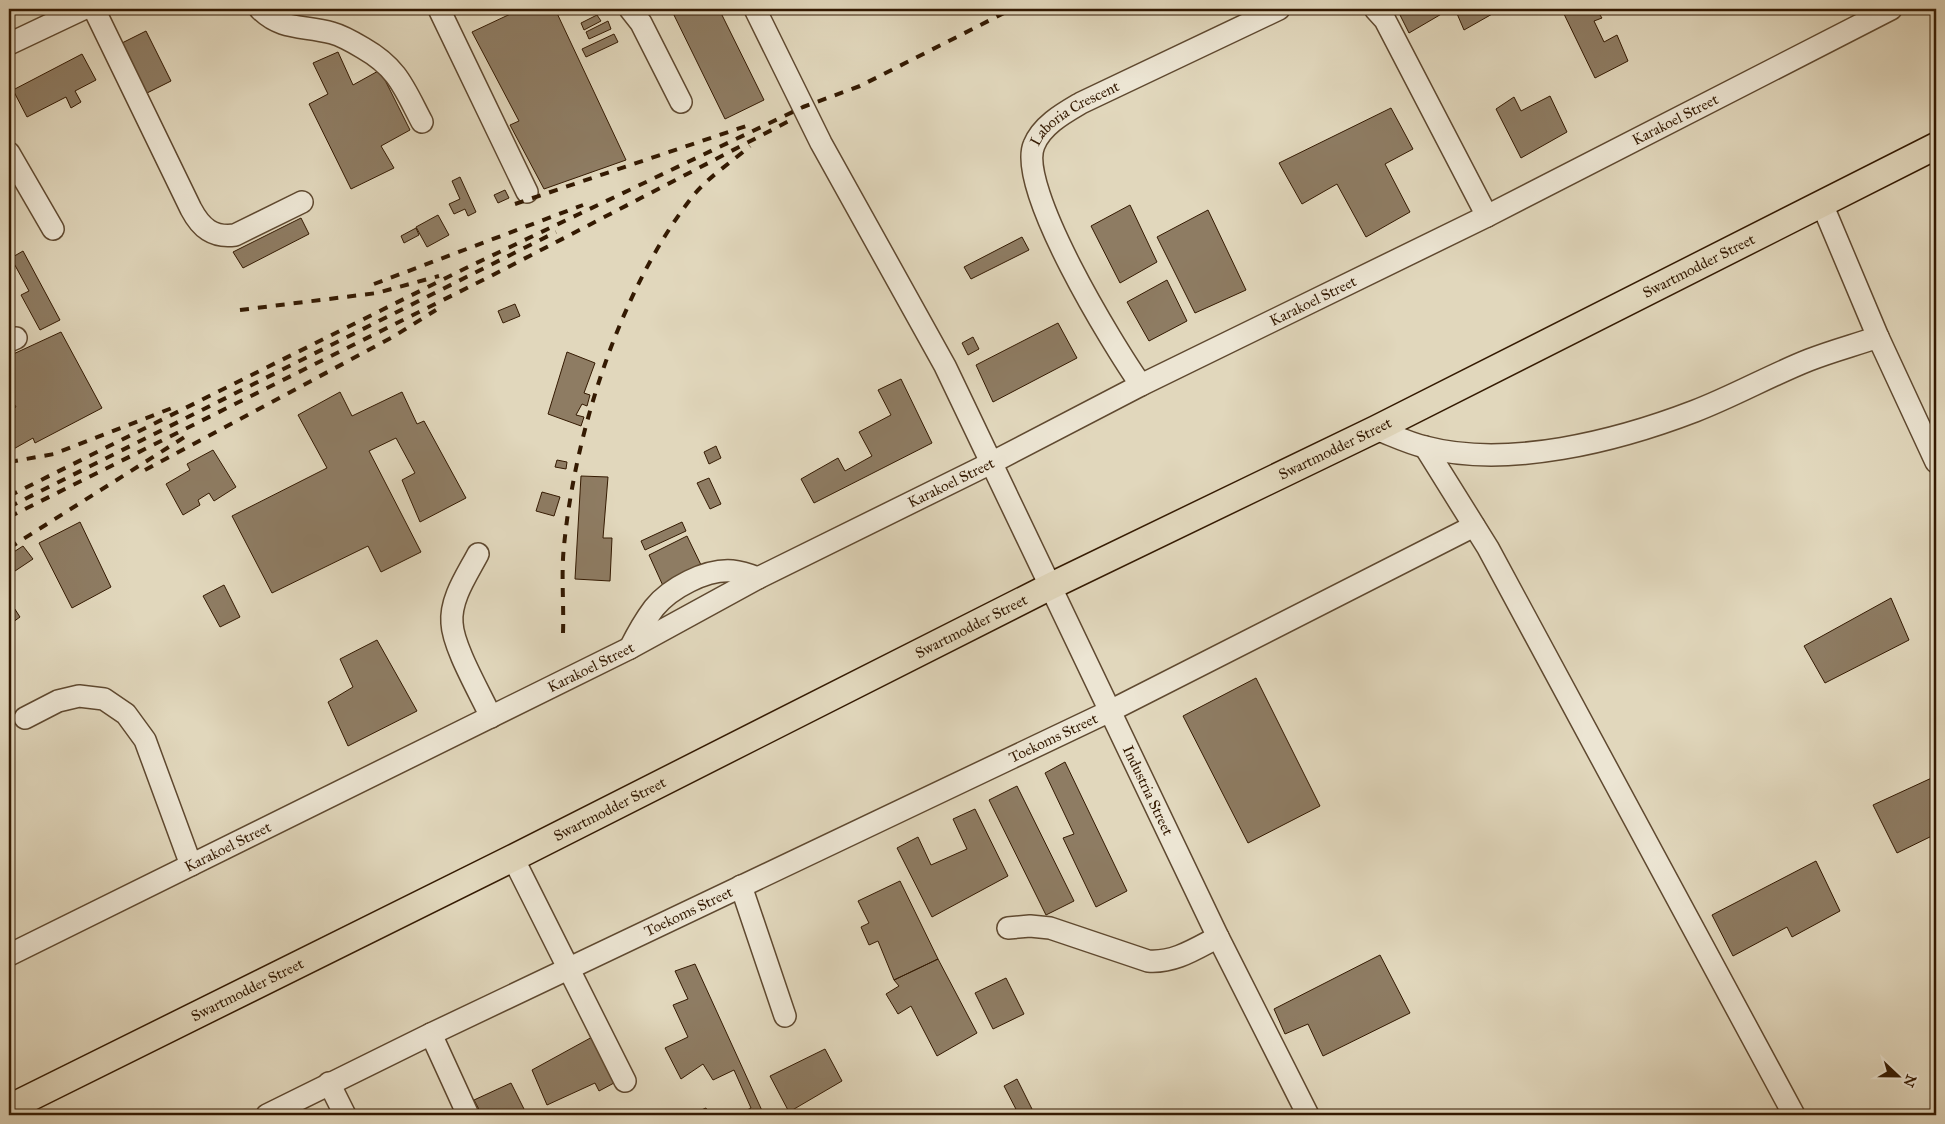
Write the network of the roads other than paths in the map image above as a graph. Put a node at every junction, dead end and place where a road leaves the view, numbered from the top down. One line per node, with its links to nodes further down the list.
1 (83, 9): 10 (street)
2 (94, 9): 16 (street)
3 (260, 9): 12 (street)
4 (439, 9): 15 (street)
5 (630, 9): 11 (street)
6 (755, 9): 24 (street, Industria Street)
7 (1279, 9): 21 (street, Laboria Crescent)
8 (1376, 9): 18 (street)
9 (1892, 9): 18 (street, Karakoel Street)
10 (9, 44)
11 (681, 102)
12 (422, 122)
13 (1936, 146): 17 (main road, Swartmodder Street)
14 (9, 153): 19 (street)
15 (526, 192)
16 (302, 202)
17 (1822, 204): 20 (street); 22 (main road, Swartmodder Street)
18 (1487, 216): 21 (street, Karakoel Street)
19 (53, 229)
20 (1878, 337): 23 (street); 25 (street)
21 (1141, 385): 24 (street, Karakoel Street)
22 (1376, 428): 23 (street); 29 (main road, Swartmodder Street)
23 (1424, 447): 26 (street)
24 (993, 462): 28 (street, Karakoel Street); 29 (street, Industria Street)
25 (1936, 462)
26 (1474, 526): 31 (street, Toekoms Street); 50 (street)
27 (478, 554): 32 (street)
28 (758, 578): 30 (street, Karakoel Street); 30 (street)
29 (1051, 586): 31 (street, Industria Street); 34 (main road, Swartmodder Street)
30 (630, 648): 32 (street, Karakoel Street)
31 (1110, 711): 36 (street, Toekoms Street); 38 (street, Industria Street)
32 (491, 716): 35 (street, Karakoel Street)
33 (24, 718): 35 (street)
34 (513, 858): 40 (street); 45 (main road, Swartmodder Street)
35 (191, 865): 39 (street, Karakoel Street)
36 (741, 886): 40 (street, Toekoms Street); 41 (street)
37 (1008, 928): 38 (street)
38 (1218, 937): 49 (street, Industria Street)
39 (9, 955)
40 (569, 968): 42 (street, Toekoms Street); 43 (street)
41 (785, 1016)
42 (431, 1034): 44 (street, Toekoms Street); 48 (street)
43 (624, 1082)
44 (329, 1083): 46 (street, Toekoms Street); 47 (street)
45 (9, 1108)
46 (267, 1115)
47 (345, 1115)
48 (468, 1115)
49 (1308, 1115)
50 (1794, 1115)

